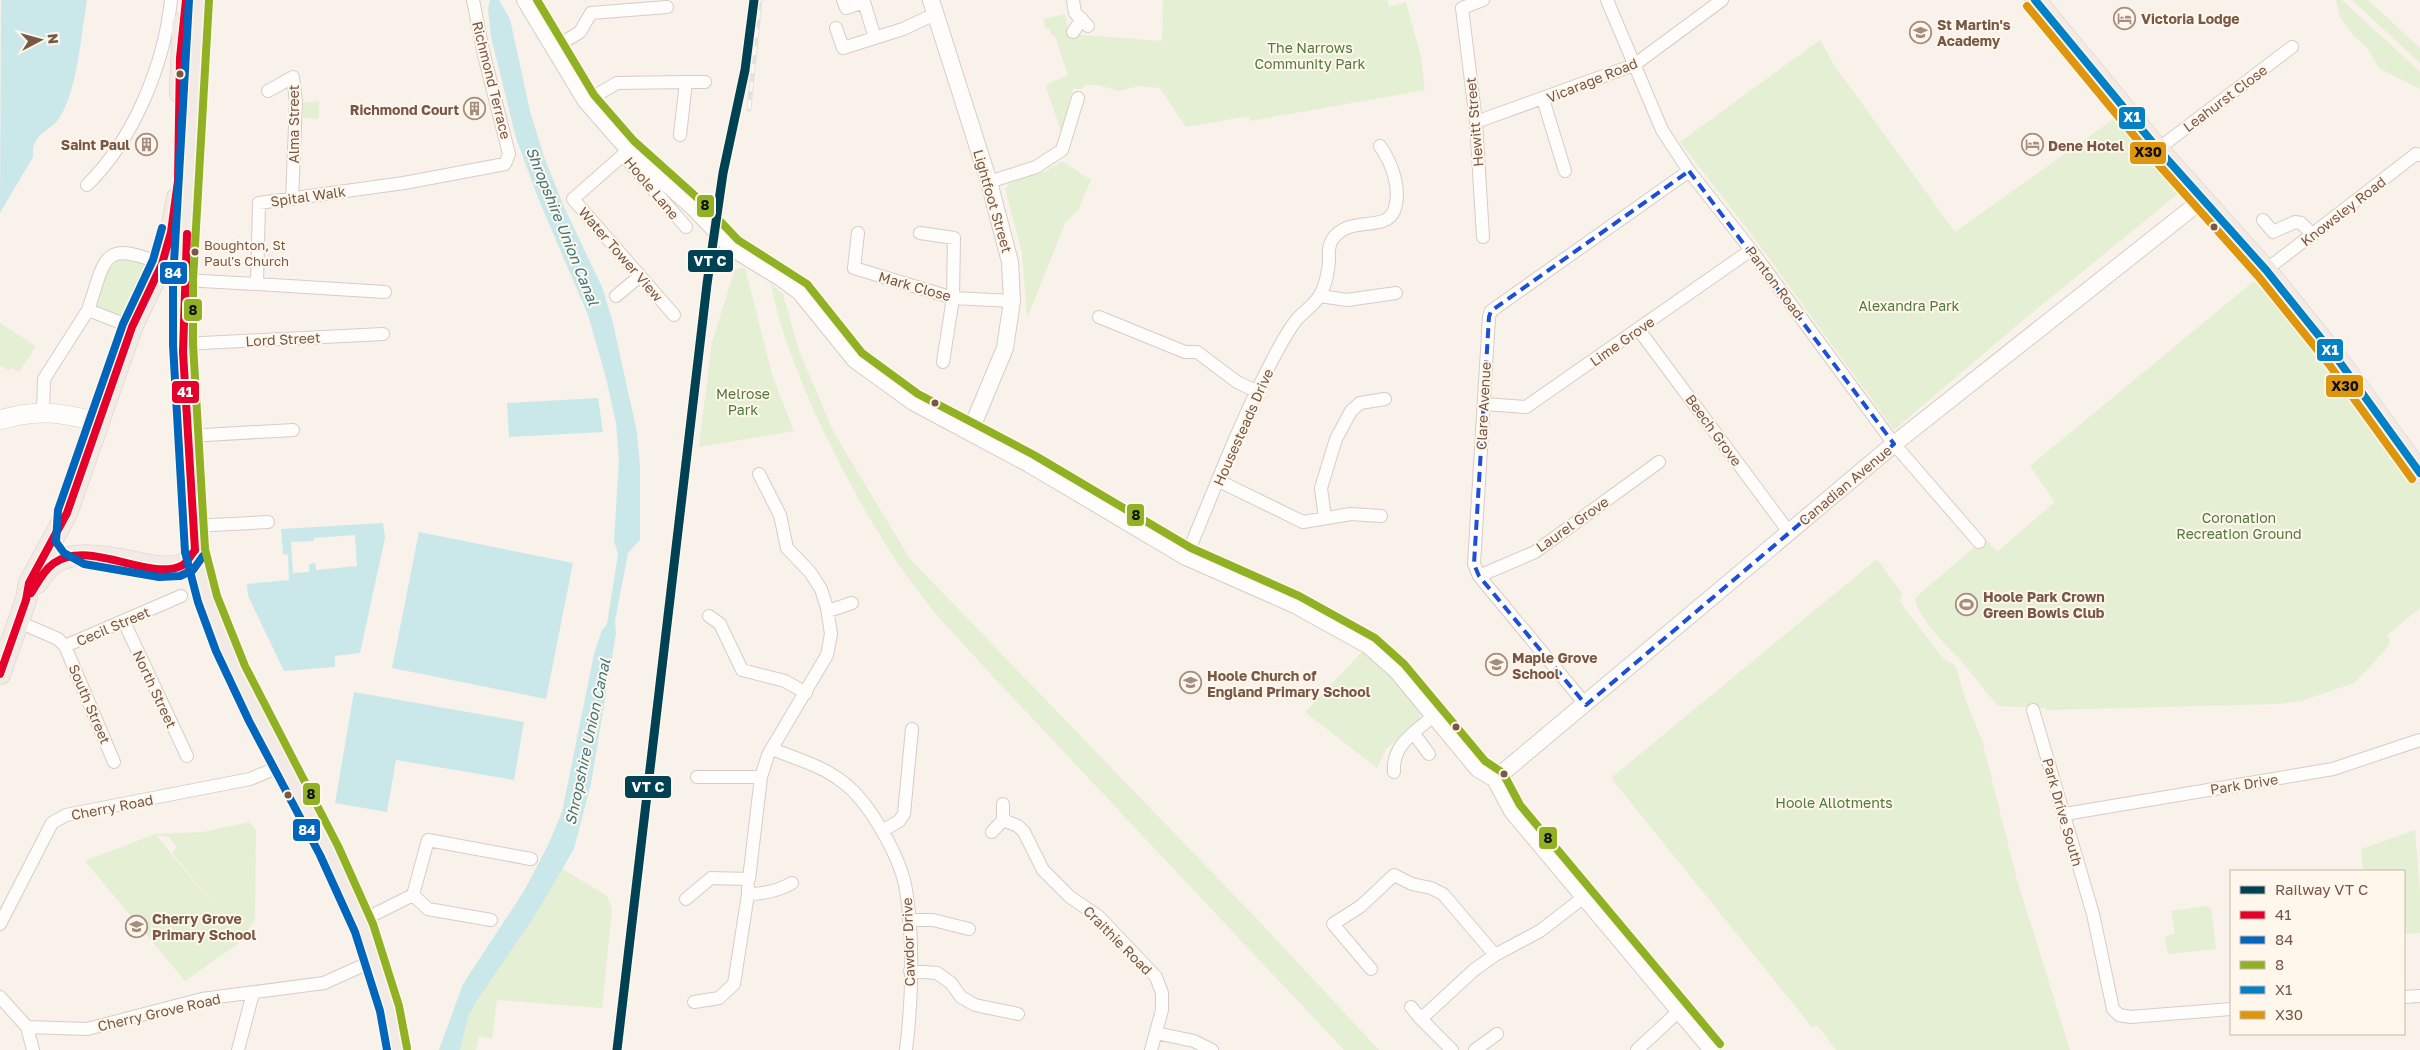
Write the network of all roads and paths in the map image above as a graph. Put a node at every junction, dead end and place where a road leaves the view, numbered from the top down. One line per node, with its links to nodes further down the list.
1 (171, 0): 36 (street)
2 (186, 0): 47 (highway)
3 (200, 0): 49 (highway)
4 (473, 0): 32 (street, Richmond Terrace)
5 (525, 0): 18 (street, Hoole Lane)
6 (843, 0): 16 (street)
7 (1073, 0): 15 (street)
8 (1483, 0): 26 (street, Hewitt Street)
9 (1607, 0): 19 (street, Panton Road)
10 (1722, 0): 19 (street, Vicarage Road)
11 (2034, 0): 29 (highway)
12 (667, 7): 18 (street)
13 (933, 7): 16 (street); 35 (street, Lightfoot Street)
14 (836, 28): 16 (street)
15 (1073, 32)
16 (875, 38)
17 (2292, 47): 29 (street, Leahurst Close)
18 (554, 48): 25 (street, Hoole Lane)
19 (1634, 65): 24 (street, Vicarage Road); 34 (street, Panton Road)
20 (686, 82): 21 (street); 25 (street); 27 (street)
21 (705, 82)
22 (268, 91): 37 (street, Alma Street)
23 (1078, 98): 35 (street)
24 (1543, 100): 26 (street, Vicarage Road); 33 (street)
25 (586, 101): 30 (street, Hoole Lane)
26 (1476, 122): 44 (street, Hewitt Street)
27 (680, 135)
28 (1380, 146): 54 (street, Housesteads Drive)
29 (2158, 149): 38 (highway)
30 (625, 151): 40 (street, Hoole Lane); 48 (street, Water Tower View); 72 (street, Hoole Lane)
31 (2420, 155): 43 (street, Knowsley Road)
32 (508, 160): 37 (street, Spital Walk)
33 (1565, 170)
34 (1689, 171): 45 (street, Panton Road); 67 (street, Clare Avenue)
35 (989, 182): 56 (street, Lightfoot Street)
36 (87, 185)
37 (292, 198): 50 (street, Spital Walk)
38 (2202, 200): 46 (highway); 74 (street, Canadian Avenue)
39 (2263, 220): 43 (street)
40 (686, 227)
41 (858, 233): 55 (street, Mark Close)
42 (920, 233): 55 (street)
43 (2312, 235): 46 (street, Knowsley Road)
44 (1483, 237)
45 (1751, 250): 61 (street, Lime Grove); 74 (street, Panton Road)
46 (2266, 270): 75 (highway)
47 (159, 271): 49 (highway); 57 (street); 60 (highway)
48 (640, 276): 53 (street); 58 (street, Water Tower View)
49 (183, 280): 50 (street); 63 (highway)
50 (257, 284): 51 (street)
51 (385, 292)
52 (1396, 293): 54 (street)
53 (616, 296)
54 (1320, 296): 65 (street, Housesteads Drive)
55 (953, 298): 56 (street, Mark Close); 64 (street)
56 (1012, 301): 72 (street, Lightfoot Street)
57 (88, 310): 60 (street); 68 (street)
58 (674, 315)
59 (1099, 317): 65 (street)
60 (132, 327): 70 (highway)
61 (1639, 330): 67 (street, Lime Grove); 84 (street, Beech Grove)
62 (383, 334): 63 (street, Lord Street)
63 (183, 344): 73 (highway)
64 (943, 362)
65 (1256, 391): 78 (street, Housesteads Drive)
66 (1385, 399): 81 (street)
67 (1484, 404): 90 (street, Clare Avenue)
68 (43, 412): 69 (main road); 70 (main road)
69 (0, 420)
70 (100, 422): 79 (highway)
71 (293, 430): 73 (street)
72 (970, 432): 88 (street, Hoole Lane)
73 (188, 436): 83 (highway)
74 (1894, 444): 84 (street, Canadian Avenue); 85 (street, Panton Road)
75 (2416, 460)
76 (1659, 462): 90 (street, Laurel Grove)
77 (759, 474): 95 (street)
78 (1219, 481): 81 (street); 88 (street, Housesteads Drive)
79 (67, 513): 87 (highway); 93 (highway)
80 (1381, 516): 81 (street)
81 (1325, 518)
82 (268, 522): 83 (street)
83 (193, 526): 86 (highway)
84 (1789, 532): 102 (street, Canadian Avenue)
85 (1979, 542)
86 (194, 550): 89 (highway); 92 (highway)
87 (87, 555): 89 (highway); 93 (highway)
88 (1186, 556): 104 (street, Hoole Lane)
89 (161, 567): 92 (highway)
90 (1479, 576): 102 (street, Clare Avenue)
91 (181, 596): 98 (street, Cecil Street)
92 (206, 596): 112 (highway)
93 (26, 600): 97 (highway)
94 (852, 603): 95 (street)
95 (828, 612): 101 (street)
96 (709, 616): 101 (street)
97 (19, 622): 99 (street, Cecil Street); 100 (highway)
98 (124, 622): 99 (street, Cecil Street); 110 (street, North Street)
99 (65, 646): 111 (street, South Street)
100 (0, 674)
101 (806, 692): 108 (street)
102 (1586, 705): 116 (street, Canadian Avenue)
103 (2033, 710): 118 (street, Park Drive South)
104 (1433, 716): 106 (street); 116 (street, Hoole Lane)
105 (912, 729): 120 (street)
106 (1414, 734): 109 (street); 113 (street)
107 (2420, 740): 118 (street, Park Drive)
108 (772, 749): 115 (street); 120 (street, Cawdor Drive)
109 (1429, 754)
110 (187, 756)
111 (114, 762)
112 (284, 765): 131 (highway); 132 (street, Cherry Road)
113 (1394, 772)
114 (697, 777): 115 (street)
115 (761, 777): 123 (street)
116 (1495, 780): 127 (street, Hoole Lane)
117 (1003, 804): 119 (street)
118 (2065, 814): 144 (street, Park Drive South)
119 (1003, 820): 121 (street); 149 (street, Craithie Road)
120 (882, 831): 130 (street, Cawdor Drive)
121 (992, 832)
122 (531, 859): 126 (street)
123 (748, 879): 125 (street); 128 (street)
124 (792, 884): 125 (street)
125 (748, 894): 142 (street)
126 (413, 895): 129 (street); 131 (street)
127 (1584, 897): 134 (street); 145 (street, Hoole Lane)
128 (686, 899)
129 (491, 920)
130 (909, 920): 133 (street); 137 (street, Cawdor Drive)
131 (361, 921): 135 (highway)
132 (0, 924)
133 (969, 929)
134 (1495, 955): 136 (street); 147 (street)
135 (375, 960): 138 (street, Cherry Grove Road); 153 (highway)
136 (1371, 969)
137 (910, 971): 146 (street); 154 (street, Cawdor Drive)
138 (253, 993): 148 (street, Cherry Grove Road); 152 (street)
139 (2420, 996): 141 (street)
140 (0, 997): 148 (street)
141 (2405, 997)
142 (694, 1002)
143 (1411, 1007): 147 (street)
144 (2230, 1010)
145 (1679, 1011): 159 (street); 160 (street, Hoole Lane)
146 (1018, 1014)
147 (1421, 1019): 157 (street)
148 (27, 1027): 151 (street)
149 (1156, 1033): 155 (street, Craithie Road); 156 (street)
150 (1497, 1034): 158 (street)
151 (33, 1050)
152 (238, 1050)
153 (397, 1050)
154 (906, 1050)
155 (1151, 1050)
156 (1212, 1050)
157 (1452, 1050)
158 (1475, 1050)
159 (1637, 1050)
160 (1712, 1050)

